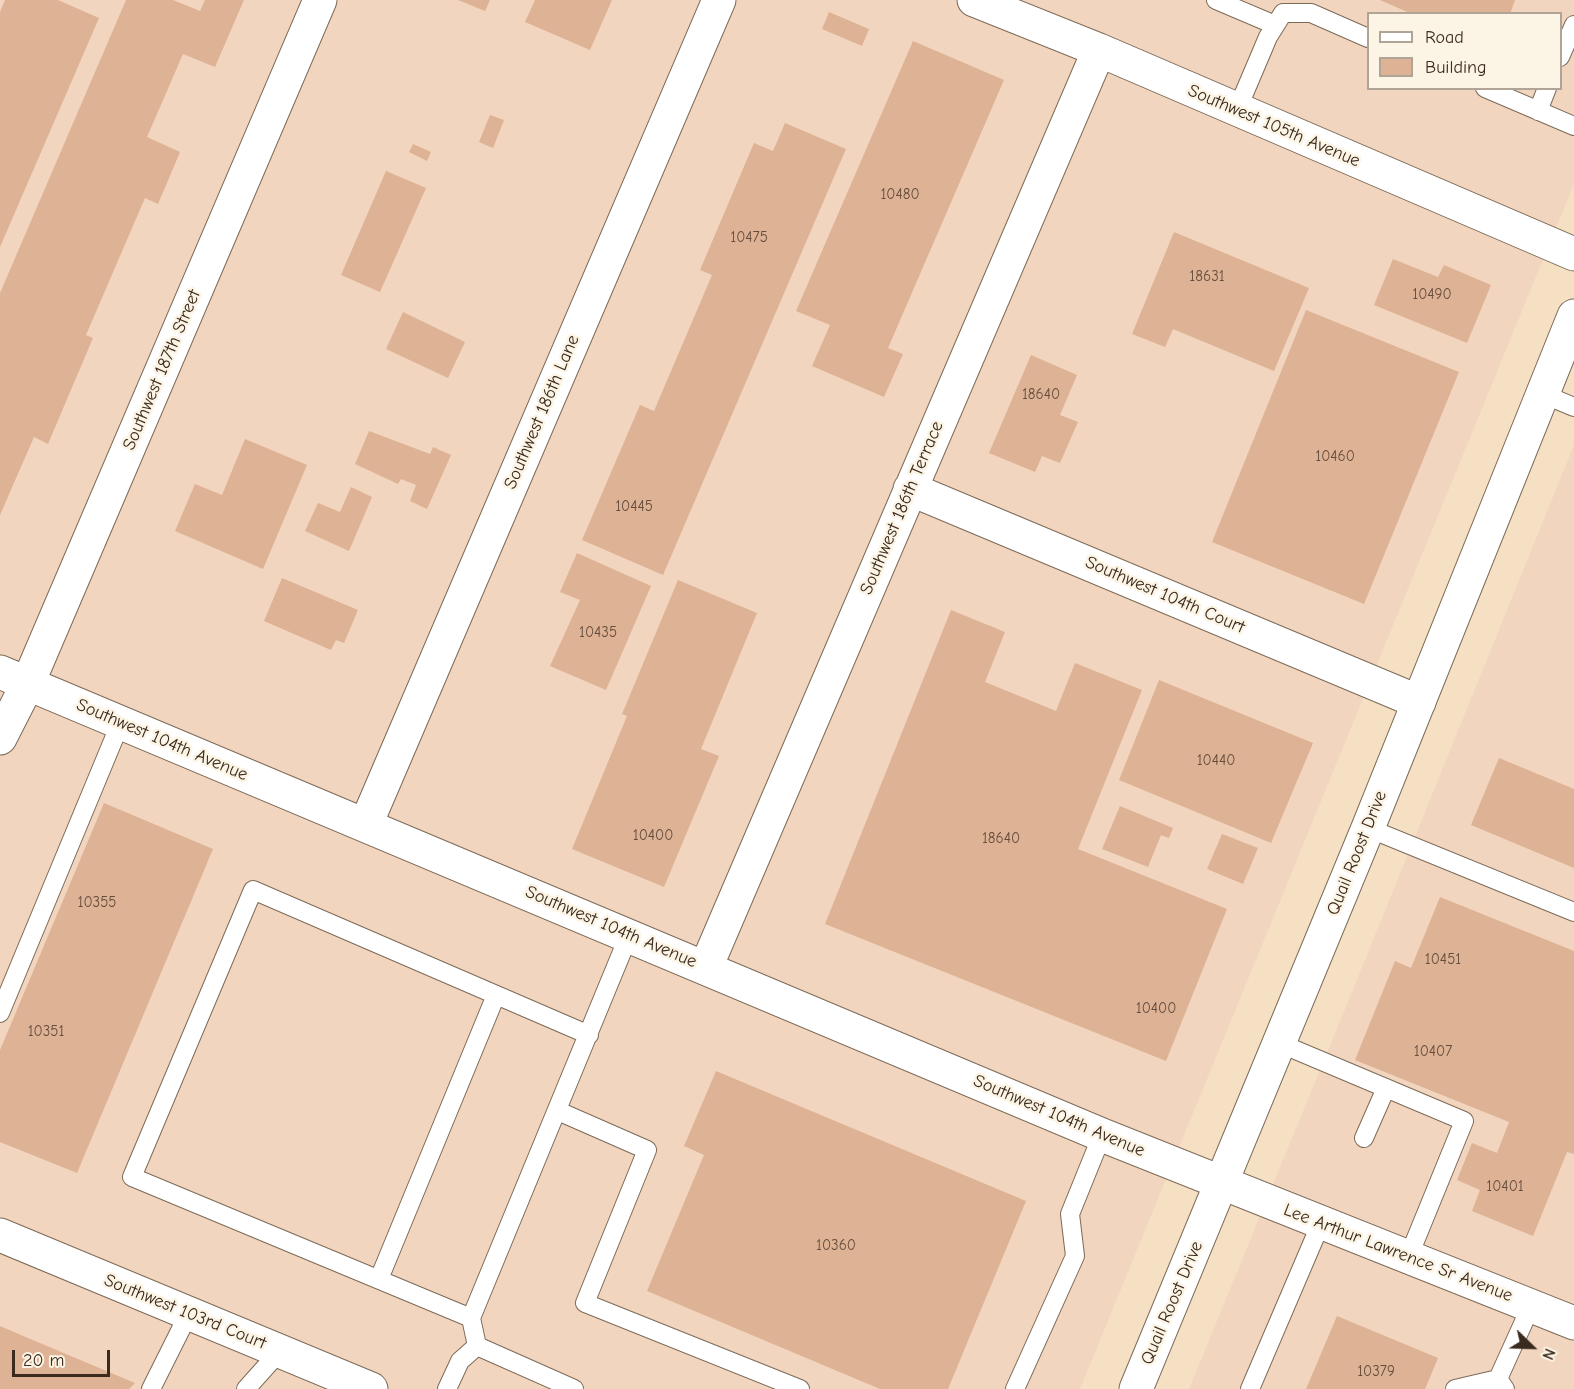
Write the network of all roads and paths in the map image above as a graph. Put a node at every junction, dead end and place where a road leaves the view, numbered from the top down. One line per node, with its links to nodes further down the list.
1 (320, 0): 20 (street, Southwest 187th Street)
2 (719, 0): 24 (street, Southwest 186th Lane)
3 (974, 0): 8 (street, Southwest 105th Avenue)
4 (1216, 0): 5 (lane)
5 (1275, 25): 7 (lane); 12 (lane)
6 (1574, 25): 9 (lane)
7 (1367, 38)
8 (1099, 50): 12 (street, Southwest 105th Avenue); 19 (street, Southwest 186th Terrace)
9 (1562, 52)
10 (1490, 90): 13 (lane)
11 (1546, 90): 13 (lane)
12 (1237, 110): 15 (street, Southwest 105th Avenue)
13 (1538, 111): 14 (lane)
14 (1574, 126)
15 (1574, 254)
16 (1574, 316): 17 (street, Quail Roost Drive)
17 (1543, 394): 18 (lane); 21 (street, Quail Roost Drive)
18 (1574, 407)
19 (910, 489): 21 (street, Southwest 104th Court); 28 (street, Southwest 186th Terrace)
20 (14, 677): 22 (street, Southwest 104th Avenue); 23 (street, Southwest 187th Street)
21 (1419, 702): 25 (street, Quail Roost Drive)
22 (120, 724): 24 (street, Southwest 104th Avenue); 30 (lane)
23 (0, 738)
24 (366, 824): 27 (street, Southwest 104th Avenue)
25 (1368, 828): 26 (lane); 32 (street, Quail Roost Drive)
26 (1574, 912)
27 (629, 935): 28 (street, Southwest 104th Avenue); 31 (lane)
28 (706, 967): 35 (street, Southwest 104th Avenue)
29 (496, 995): 31 (lane); 41 (lane); 41 (lane)
30 (0, 1013)
31 (589, 1035): 34 (lane)
32 (1279, 1043): 33 (lane); 37 (street, Quail Roost Drive)
33 (1386, 1088): 36 (lane); 40 (lane)
34 (558, 1111): 44 (lane); 54 (lane)
35 (1102, 1135): 37 (street, Southwest 104th Avenue); 55 (lane)
36 (1364, 1138)
37 (1221, 1183): 38 (street, Lee Arthur Lawrence Sr Avenue); 56 (street, Quail Roost Drive)
38 (1321, 1223): 40 (street, Lee Arthur Lawrence Sr Avenue); 57 (lane)
39 (0, 1235): 43 (street, Southwest 103rd Court)
40 (1408, 1258): 42 (street, Lee Arthur Lawrence Sr Avenue)
41 (379, 1279): 44 (lane)
42 (1531, 1305): 45 (street, Lee Arthur Lawrence Sr Avenue); 48 (lane)
43 (189, 1313): 47 (street, Southwest 103rd Court); 49 (lane)
44 (471, 1318): 46 (lane)
45 (1574, 1323)
46 (477, 1346): 52 (lane); 53 (lane)
47 (280, 1351): 50 (lane); 51 (street, Southwest 103rd Court)
48 (1502, 1384): 58 (lane)
49 (150, 1389)
50 (246, 1389)
51 (370, 1389)
52 (447, 1389)
53 (574, 1389)
54 (800, 1389)
55 (1015, 1389)
56 (1136, 1389)
57 (1250, 1389)
58 (1455, 1389)

